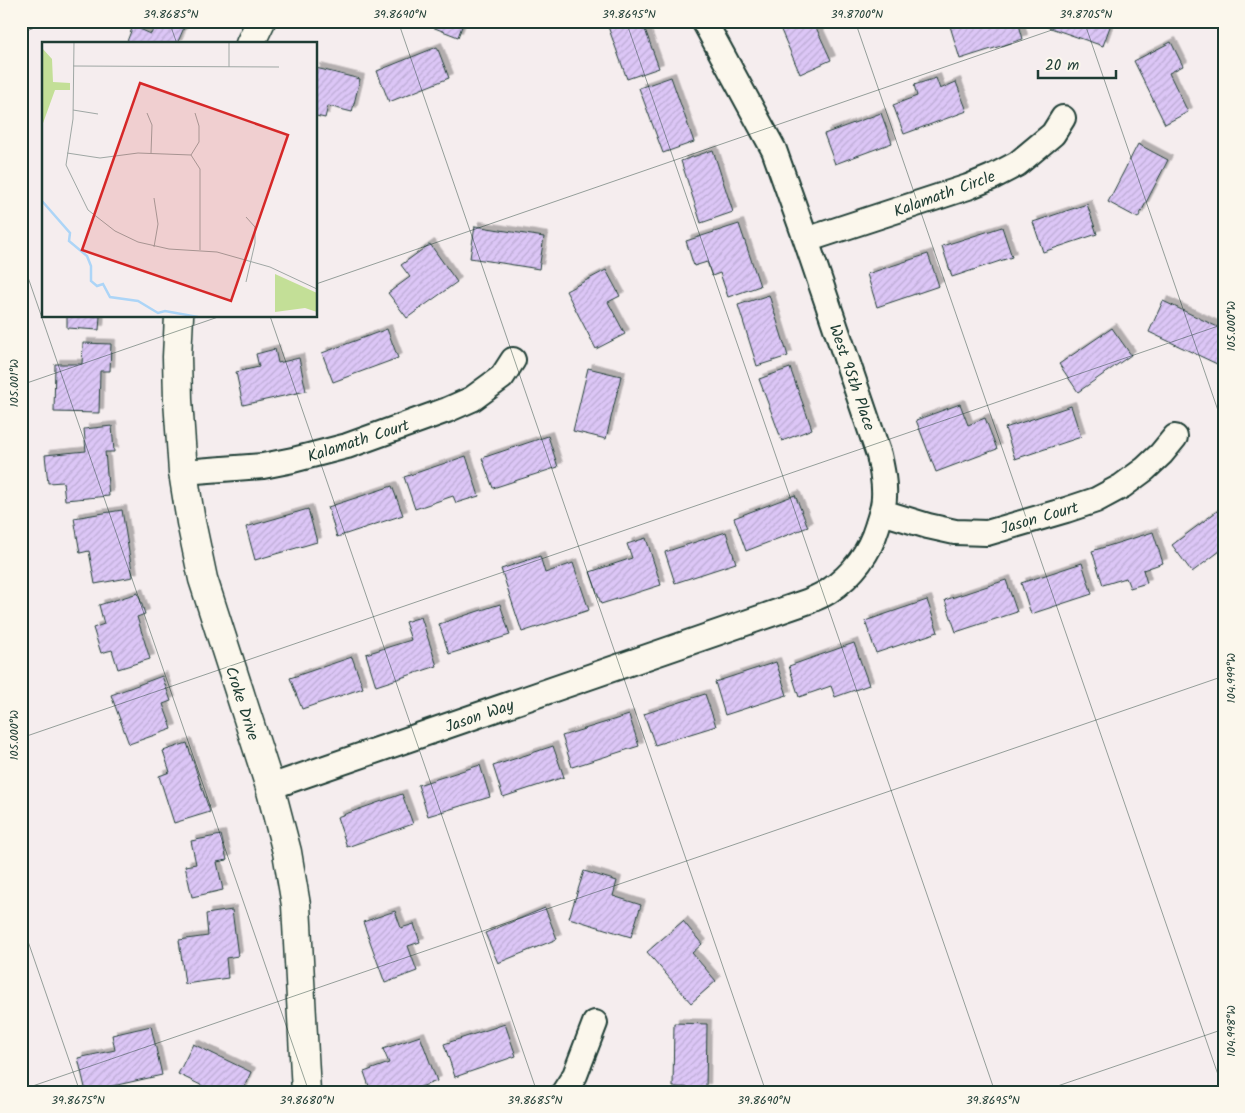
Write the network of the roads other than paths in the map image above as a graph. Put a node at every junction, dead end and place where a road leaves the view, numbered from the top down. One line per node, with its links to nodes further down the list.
1 (261, 21): 3 (street)
2 (704, 21): 5 (street, West 95th Place)
3 (251, 42)
4 (1063, 118): 5 (street, Kalamath Circle)
5 (806, 240): 10 (street, West 95th Place)
6 (179, 318): 9 (street, Croke Drive)
7 (513, 360): 9 (street, Kalamath Court)
8 (1175, 437): 10 (street, Jason Court)
9 (183, 472): 12 (street, Croke Drive)
10 (882, 512): 11 (street, West 95th Place)
11 (688, 643): 12 (street, Jason Way)
12 (270, 787): 14 (street, Croke Drive)
13 (595, 1023): 15 (street)
14 (306, 1092)
15 (564, 1092)

